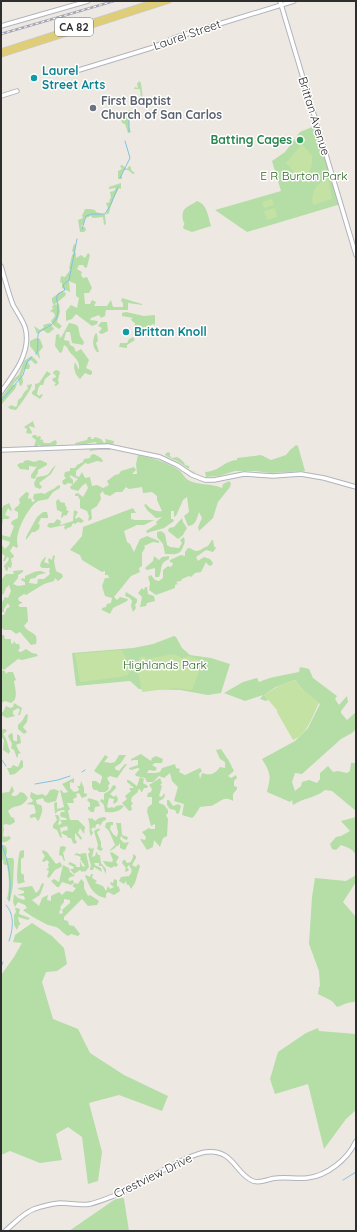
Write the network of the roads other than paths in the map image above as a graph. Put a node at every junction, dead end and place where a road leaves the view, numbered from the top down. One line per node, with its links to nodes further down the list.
1 (88, 1): 7 (main road)
2 (156, 1): 6 (main road, CA 82)
3 (170, 1): 8 (main road, CA 82)
4 (294, 1): 5 (main road, Laurel Street)
5 (280, 3): 10 (main road, Laurel Street); 13 (main road, Brittan Avenue)
6 (96, 20): 8 (main road); 9 (main road, CA 82)
7 (1, 26)
8 (81, 30): 9 (main road, CA 82)
9 (3, 52)
10 (80, 70)
11 (17, 90): 12 (main road)
12 (1, 96)
13 (356, 255)
14 (1, 266): 15 (main road)
15 (1, 392)
16 (1, 450): 17 (main road)
17 (356, 487)
18 (356, 1141): 19 (main road, Crestview Drive)
19 (5, 1231)

